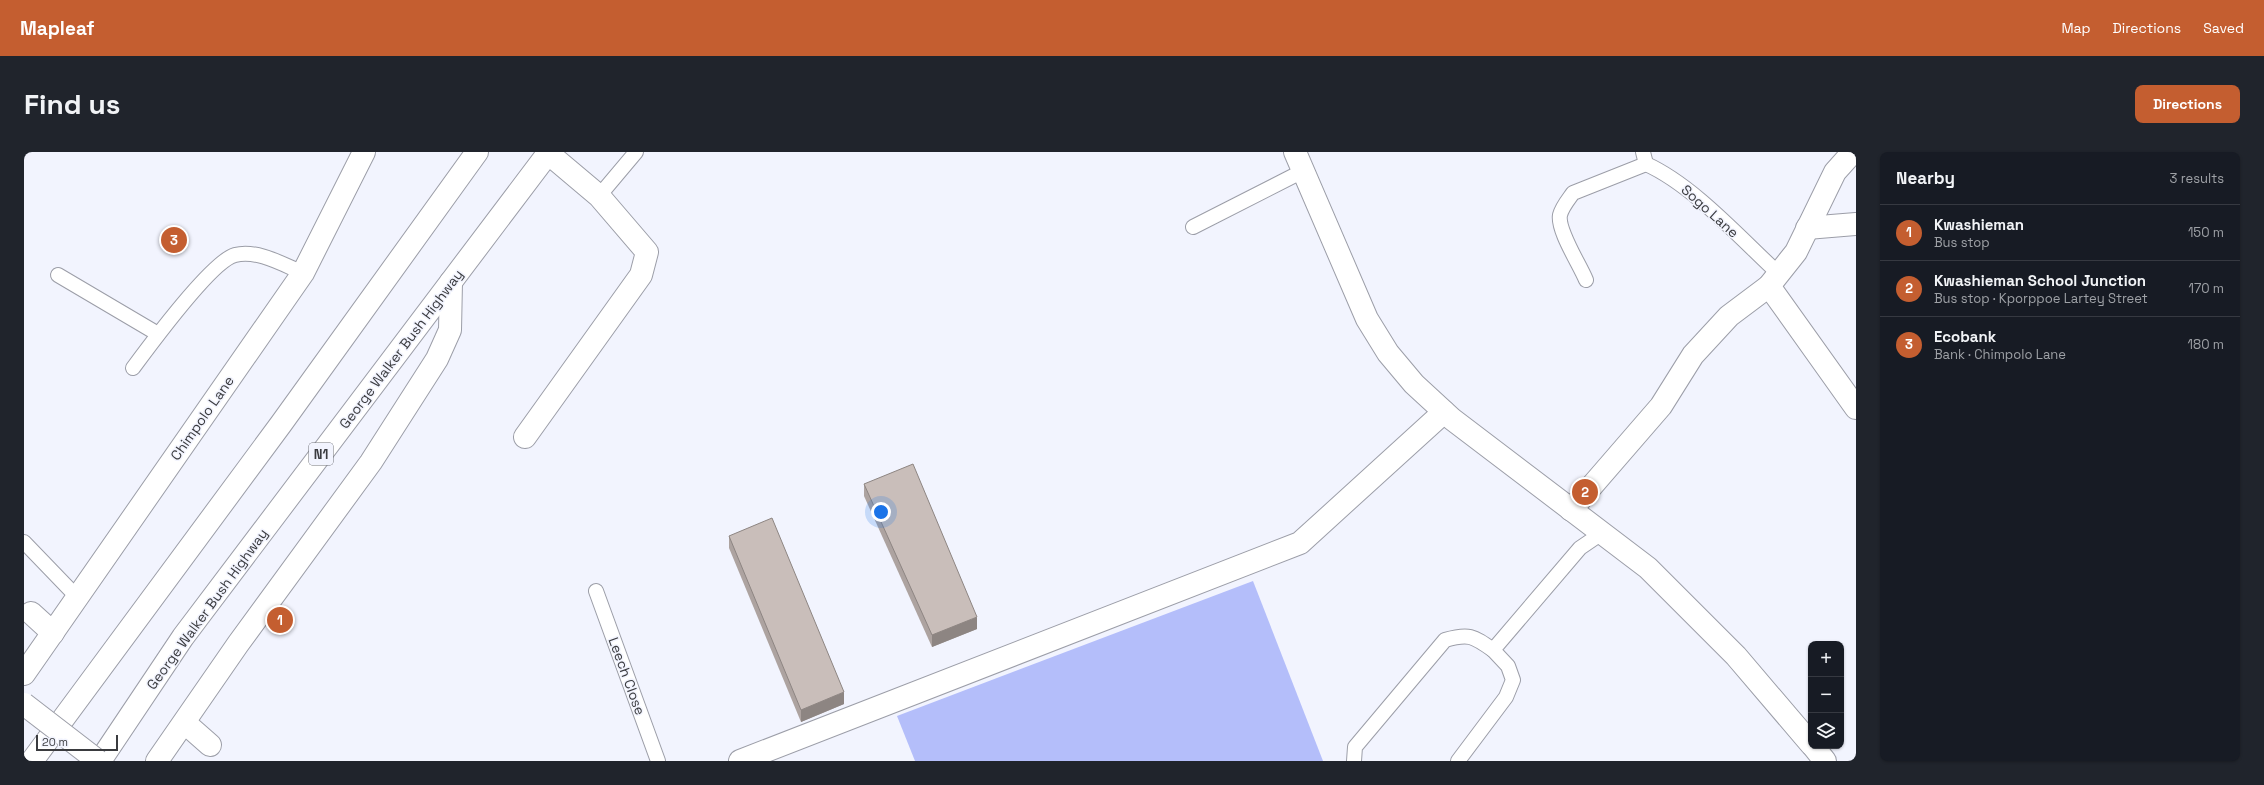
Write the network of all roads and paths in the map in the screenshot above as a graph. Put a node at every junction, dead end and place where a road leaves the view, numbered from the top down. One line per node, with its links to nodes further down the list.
1 (364, 152): 12 (main road, Chimpolo Lane)
2 (477, 152): 36 (main road)
3 (549, 152): 8 (main road); 16 (main road, George Walker Bush Highway / N1)
4 (636, 152): 8 (lane)
5 (1853, 152): 11 (main road)
6 (1645, 158): 14 (lane); 15 (lane, Sogo Lane)
7 (1299, 161): 10 (lane); 20 (main road)
8 (600, 196): 21 (main road)
9 (1856, 224): 11 (main road)
10 (1193, 227)
11 (1807, 228): 15 (main road)
12 (303, 273): 17 (lane); 26 (main road, Chimpolo Lane)
13 (58, 275): 17 (lane)
14 (1586, 280)
15 (1774, 280): 19 (main road, Sogo Lane); 22 (main road)
16 (451, 282): 32 (main road); 37 (main road, George Walker Bush Highway / N1)
17 (158, 334): 18 (lane)
18 (133, 368)
19 (1856, 408)
20 (1444, 412): 22 (main road); 40 (main road)
21 (526, 437)
22 (1571, 510): 23 (main road)
23 (1602, 533): 29 (lane); 33 (main road)
24 (24, 542): 26 (lane)
25 (596, 591): 39 (lane, Leech Close)
26 (78, 597): 28 (main road, Chimpolo Lane)
27 (31, 613): 28 (main road)
28 (53, 633): 30 (main road, Chimpolo Lane)
29 (1493, 650): 41 (lane); 42 (lane)
30 (24, 674)
31 (24, 704): 37 (main road, bridge)
32 (185, 723): 34 (main road); 38 (main road)
33 (1808, 740)
34 (210, 745)
35 (1816, 749): 43 (main road)
36 (32, 761)
37 (99, 761)
38 (157, 761)
39 (658, 761)
40 (740, 761)
41 (1354, 761)
42 (1458, 761)
43 (1826, 761)

